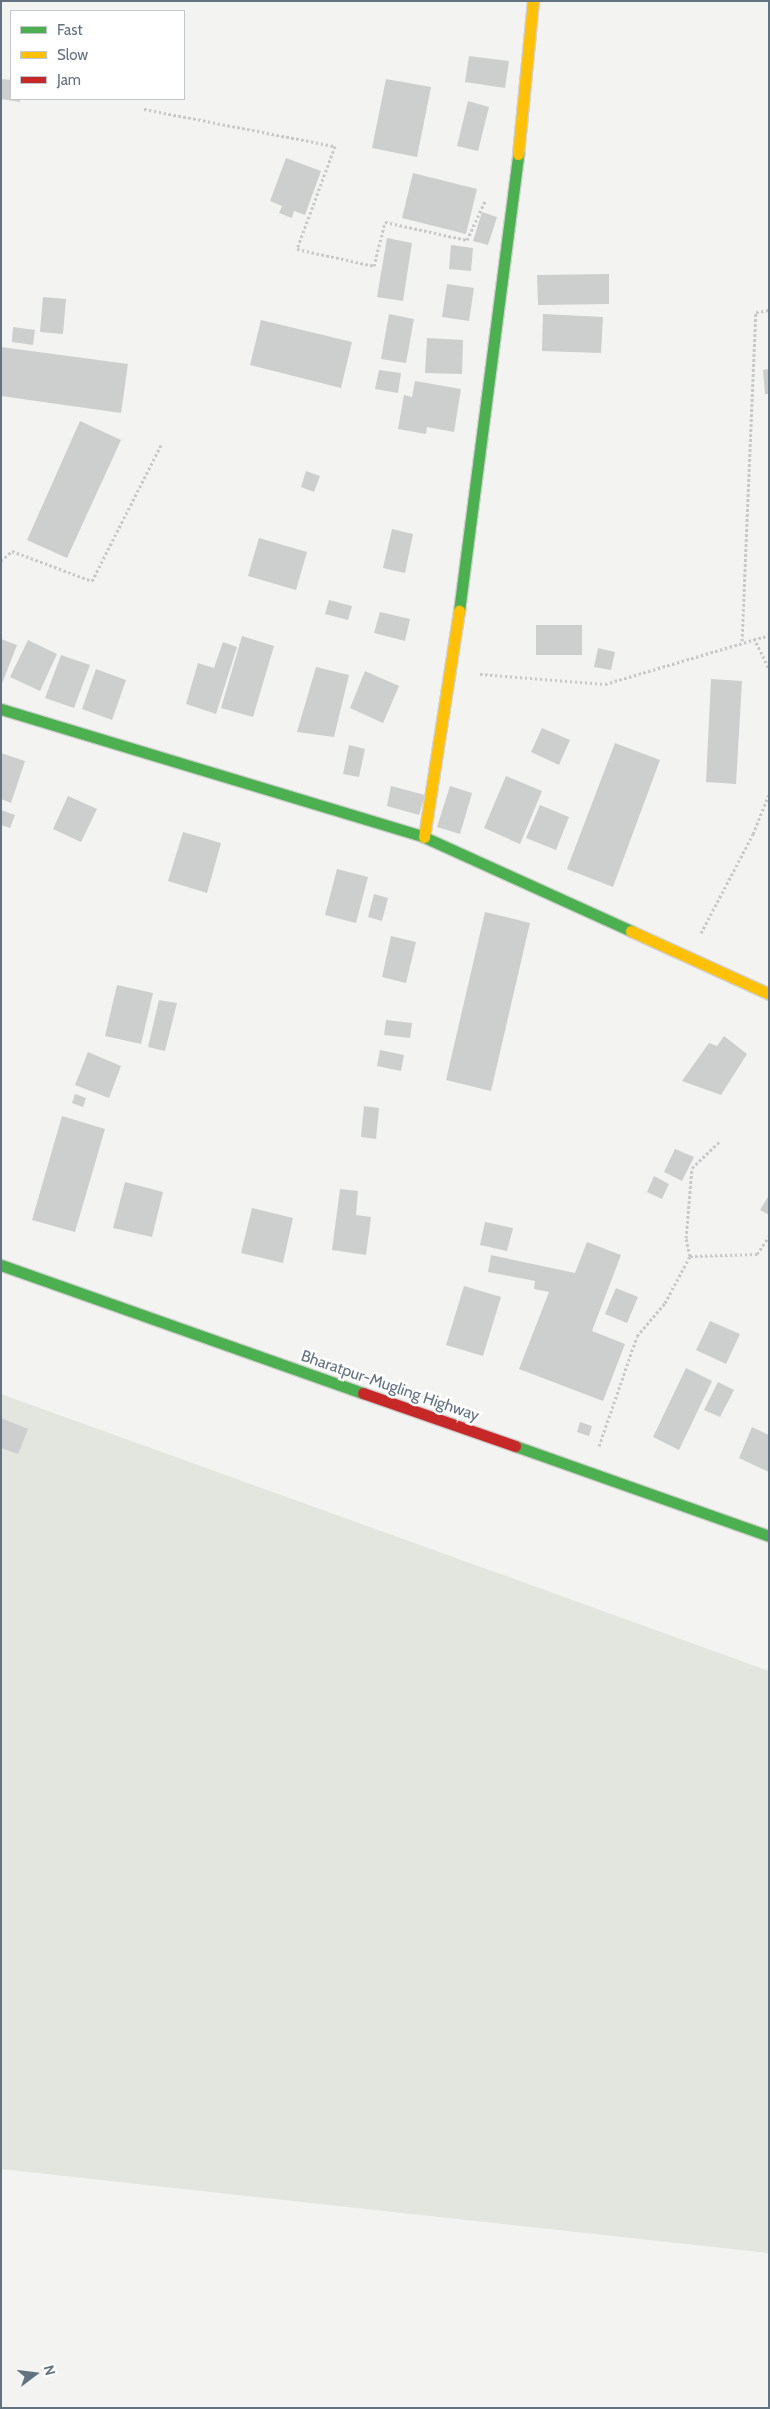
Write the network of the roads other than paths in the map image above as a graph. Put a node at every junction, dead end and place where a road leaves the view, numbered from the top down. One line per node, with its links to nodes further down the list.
1 (533, 1): 3 (main road)
2 (1, 709): 3 (main road)
3 (424, 837): 4 (main road)
4 (769, 994)
5 (1, 1265): 6 (main road, Bharatpur-Mugling Highway)
6 (769, 1536)

